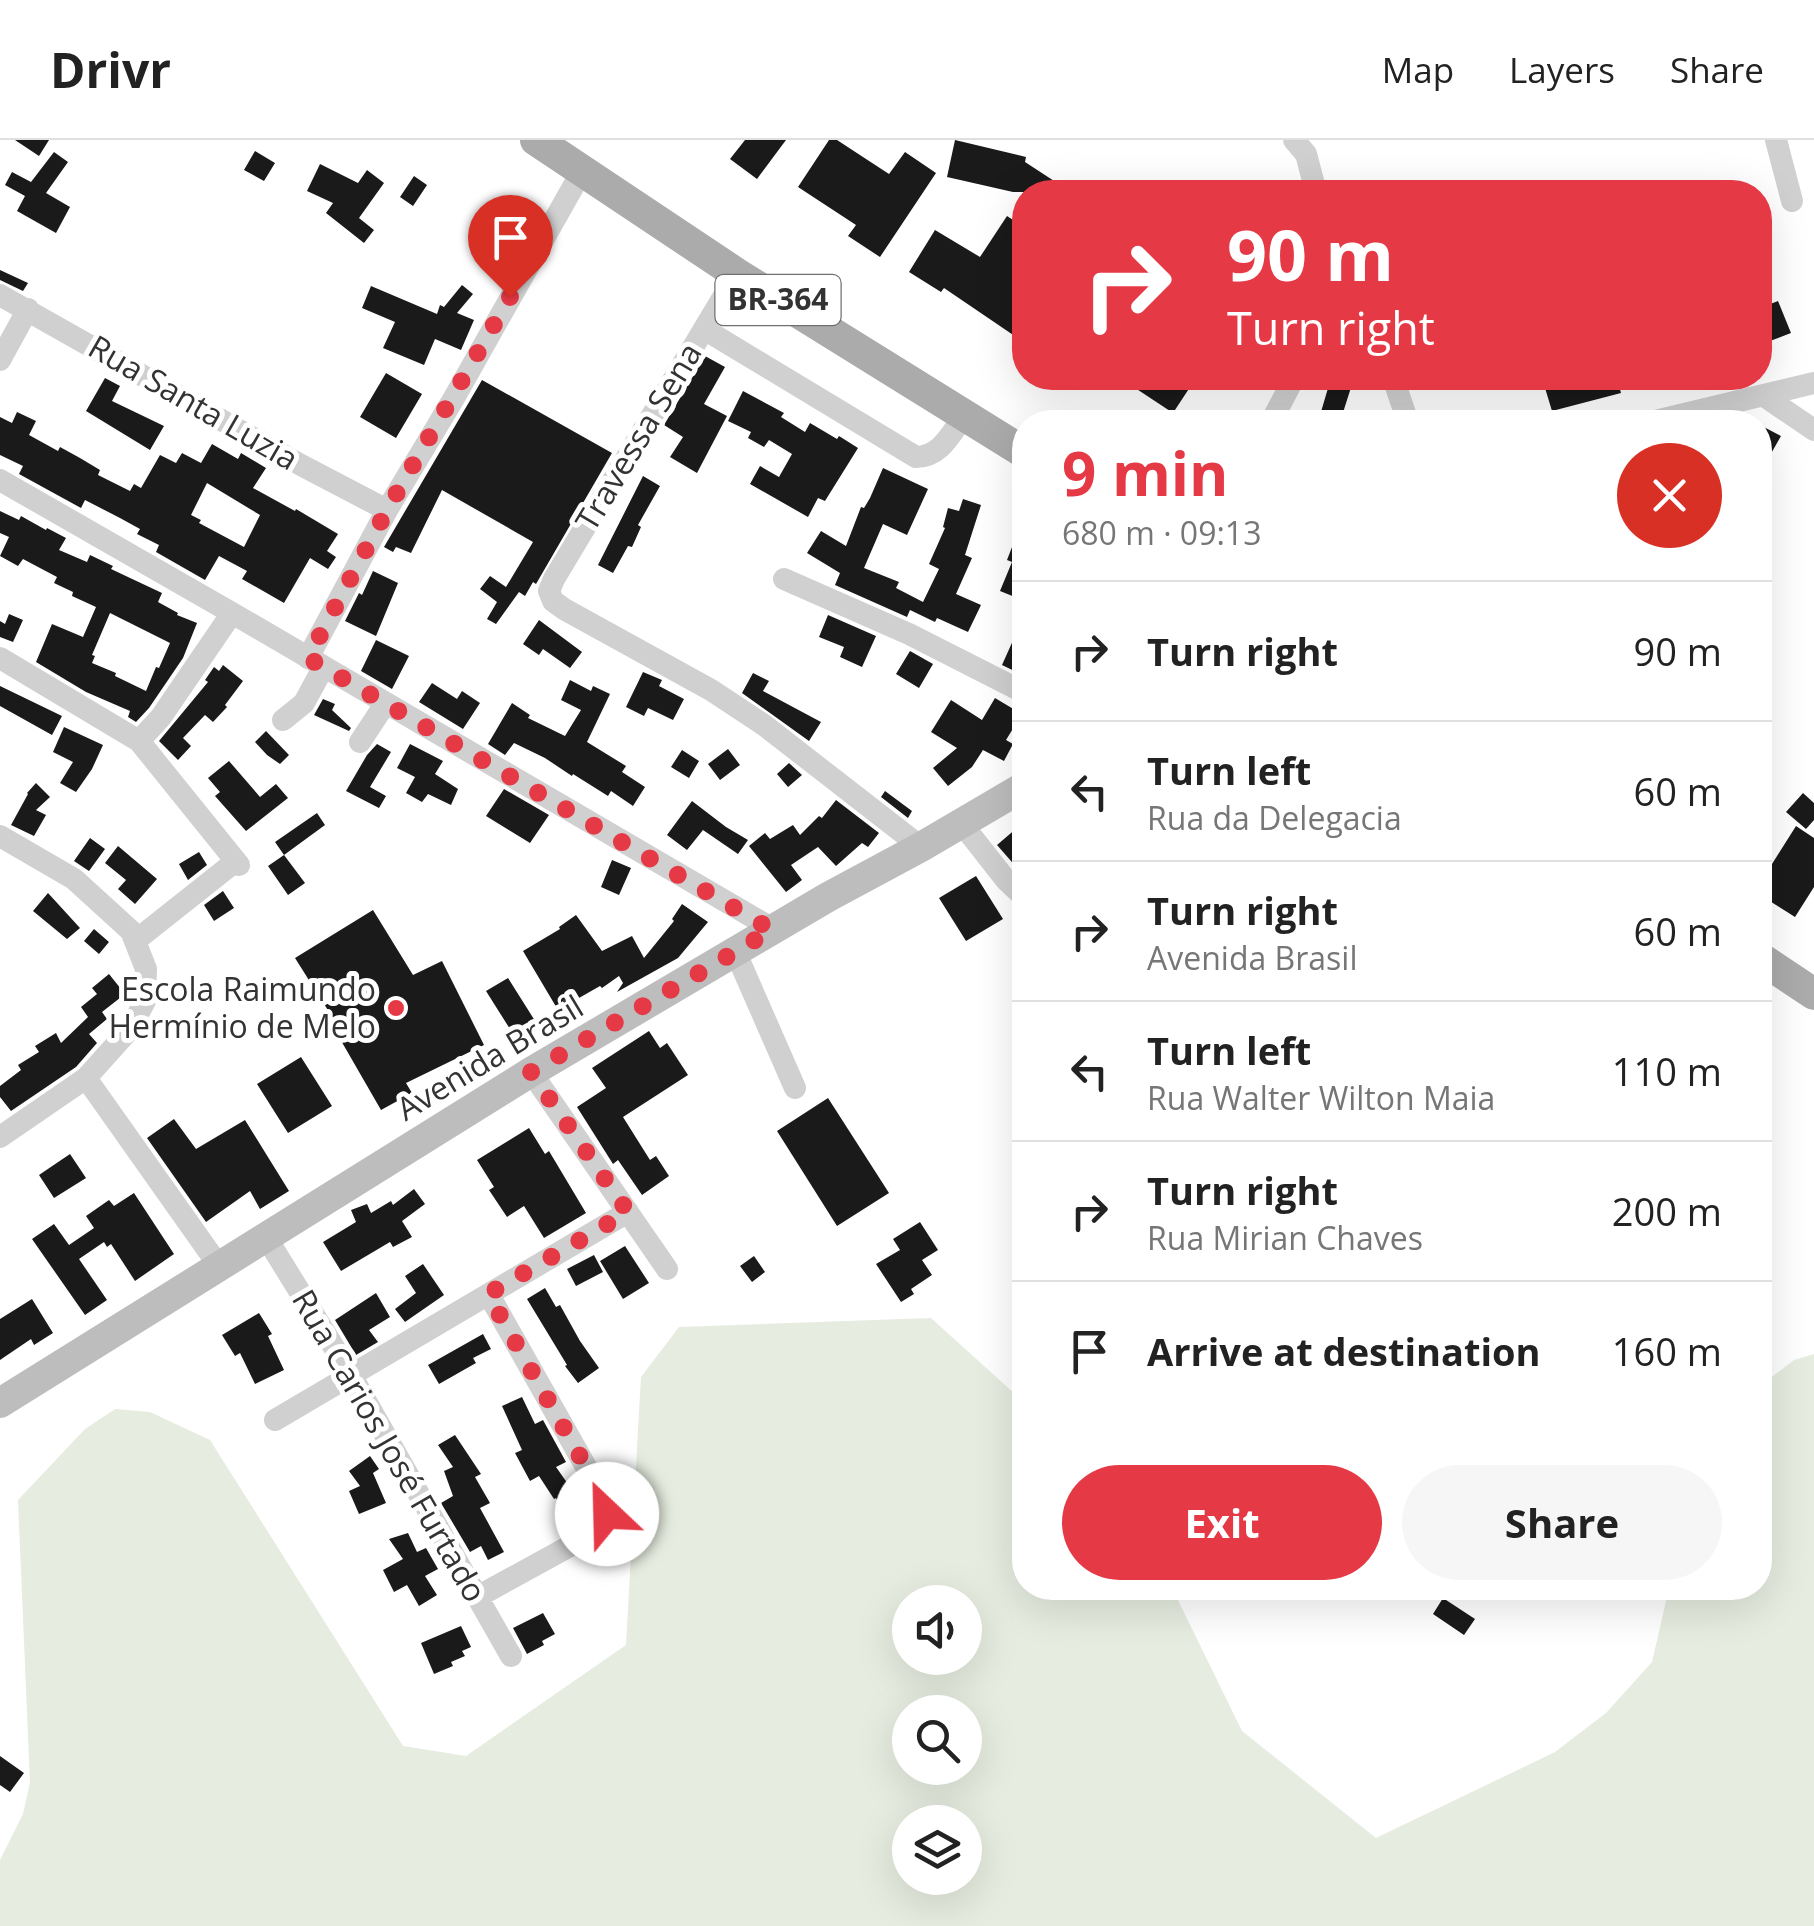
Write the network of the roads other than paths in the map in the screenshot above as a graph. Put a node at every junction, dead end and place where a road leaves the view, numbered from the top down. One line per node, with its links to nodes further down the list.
1 (536, 140): 4 (main road, BR-364)
2 (1294, 140): 5 (street)
3 (1776, 140): 6 (street)
4 (582, 171): 7 (main road, BR-364); 19 (street)
5 (1313, 180)
6 (1792, 200)
7 (737, 274): 10 (street, Travessa Sena); 15 (main road, BR-364)
8 (0, 295): 9 (street, Rua Santa Luzia)
9 (28, 310): 11 (street); 19 (street, Rua Santa Luzia)
10 (704, 328): 15 (street); 32 (street, Travessa Sena)
11 (0, 360)
12 (1814, 383): 13 (street)
13 (1764, 396): 14 (street); 16 (street)
14 (1703, 410)
15 (965, 415): 17 (main road, BR-364)
16 (1814, 430)
17 (1012, 445)
18 (0, 480): 21 (street)
19 (387, 510): 23 (street)
20 (784, 578): 24 (street)
21 (232, 613): 23 (street); 27 (street)
22 (0, 658): 27 (street)
23 (316, 663): 25 (street); 26 (street)
24 (1012, 686)
25 (385, 704): 28 (street); 34 (street)
26 (283, 720)
27 (138, 740): 35 (street)
28 (360, 742)
29 (1012, 794): 30 (street, Avenida Brasil)
30 (962, 824): 32 (street, Avenida Brasil); 33 (street)
31 (0, 836): 35 (street)
32 (921, 847): 34 (street, Avenida Brasil)
33 (1012, 886)
34 (772, 930): 36 (street, Avenida Brasil)
35 (135, 941): 40 (street)
36 (735, 952): 39 (street, Avenida Brasil); 41 (street)
37 (1772, 966): 38 (main road)
38 (1814, 994)
39 (531, 1072): 43 (street); 44 (street, Avenida Brasil)
40 (86, 1078): 42 (street); 45 (street)
41 (796, 1088)
42 (0, 1137)
43 (628, 1212): 46 (street); 47 (street)
44 (266, 1237): 45 (street, Avenida Brasil); 48 (street, Rua Carios José Furtado)
45 (219, 1266): 49 (street, Avenida Brasil)
46 (667, 1268)
47 (488, 1294): 48 (street); 51 (street)
48 (351, 1376): 50 (street); 51 (street, Rua Carios José Furtado)
49 (0, 1403)
50 (274, 1420)
51 (477, 1596): 52 (street, Rua Carios José Furtado)
52 (511, 1656)

